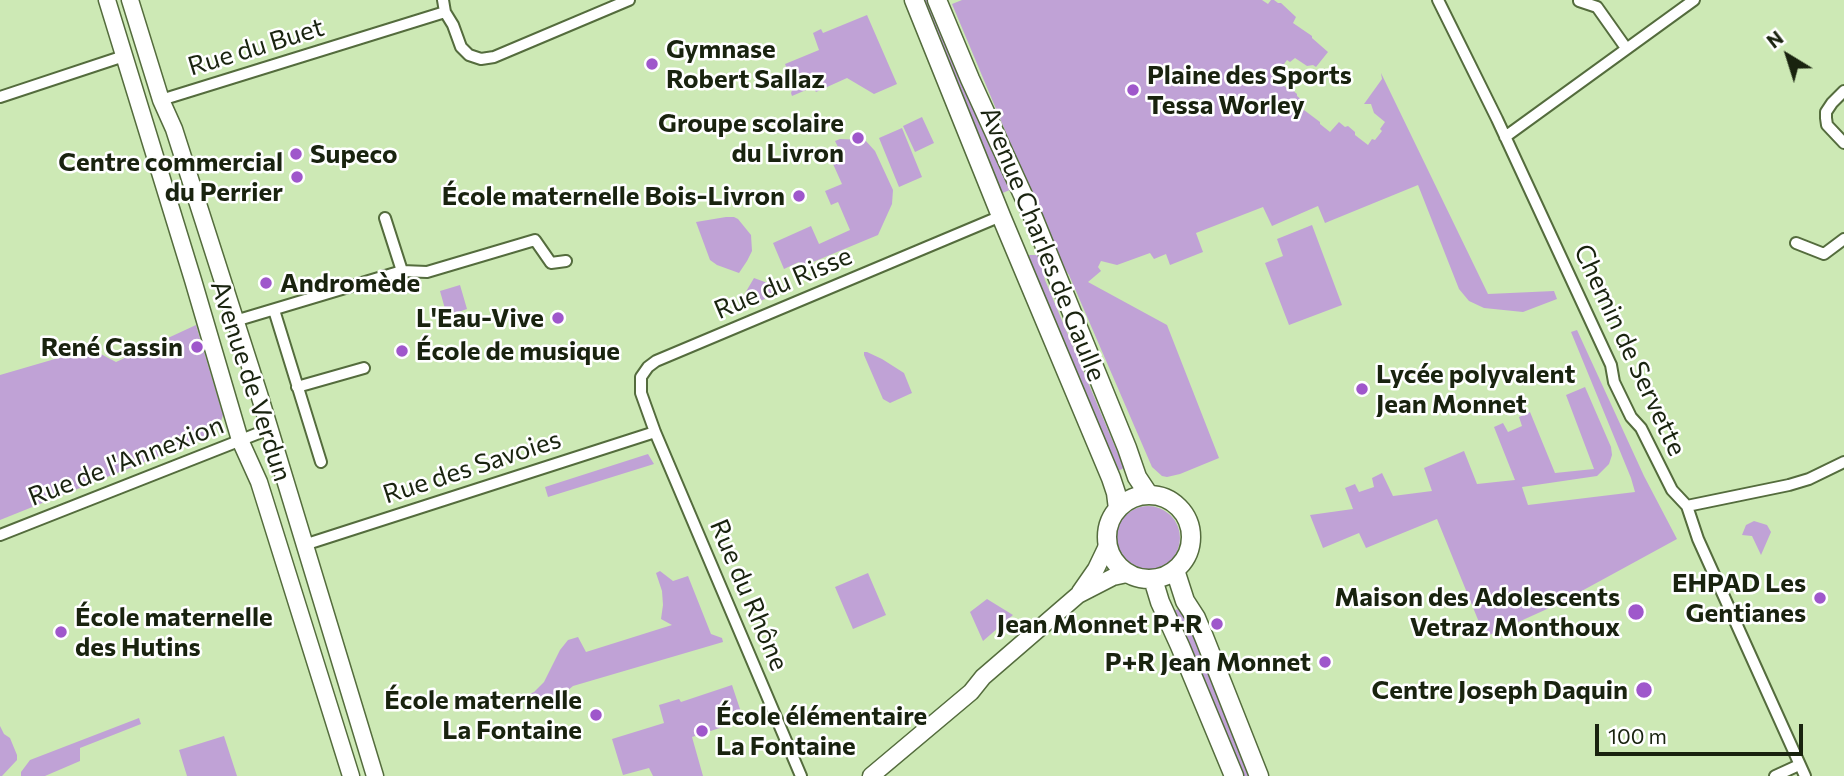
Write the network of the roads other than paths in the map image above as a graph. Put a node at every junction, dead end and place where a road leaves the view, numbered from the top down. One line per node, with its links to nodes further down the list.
1 (107, 0): 11 (street, Avenue de Verdun)
2 (130, 0): 14 (street, Avenue de Verdun)
3 (629, 0): 9 (street)
4 (914, 0): 18 (main road, Avenue Charles de Gaulle)
5 (937, 0): 17 (main road, Avenue Charles de Gaulle)
6 (1438, 0): 15 (street, Chemin de Servette)
7 (1694, 0): 10 (street)
8 (1579, 1): 10 (street)
9 (444, 6): 14 (street, Rue du Buet)
10 (1626, 48): 15 (street)
11 (124, 56): 13 (street); 31 (street, Avenue de Verdun)
12 (1844, 91): 16 (street)
13 (0, 97)
14 (161, 100): 26 (street, Avenue de Verdun)
15 (1505, 137): 35 (street, Chemin de Servette)
16 (1844, 143)
17 (1024, 196): 18 (main road); 19 (main road, Avenue Charles de Gaulle)
18 (1001, 216): 19 (main road); 30 (street, Rue du Risse); 36 (main road, Avenue Charles de Gaulle)
19 (1033, 217): 34 (main road, Avenue Charles de Gaulle)
20 (385, 218): 24 (street)
21 (1844, 239): 22 (street)
22 (1796, 243)
23 (566, 261): 24 (street)
24 (402, 271): 25 (street)
25 (274, 310): 26 (street); 28 (street)
26 (235, 321): 29 (street, Avenue de Verdun)
27 (364, 368): 28 (street)
28 (297, 387): 32 (street)
29 (269, 429): 31 (street, Rue de l'Annexion); 38 (street, Avenue de Verdun)
30 (655, 432): 38 (street, Rue des Savoies); 48 (street, Rue du Rhône)
31 (240, 440): 37 (street, Rue de l'Annexion); 46 (street, Avenue de Verdun)
32 (321, 462)
33 (1844, 462): 35 (street)
34 (1149, 495): 36 (main road); 40 (main road)
35 (1687, 506): 45 (street, Chemin de Servette)
36 (1118, 509): 39 (main road)
37 (0, 535)
38 (304, 545): 47 (street, Avenue de Verdun)
39 (1107, 547): 41 (main road); 43 (street)
40 (1175, 570): 42 (main road); 52 (main road)
41 (1127, 574): 42 (main road); 43 (street)
42 (1153, 579): 51 (main road)
43 (1078, 595): 44 (street)
44 (983, 677): 49 (street); 50 (street)
45 (1802, 771): 53 (street)
46 (351, 776)
47 (375, 776)
48 (801, 776)
49 (859, 776)
50 (871, 776)
51 (1234, 776)
52 (1259, 776)
53 (1775, 776)

